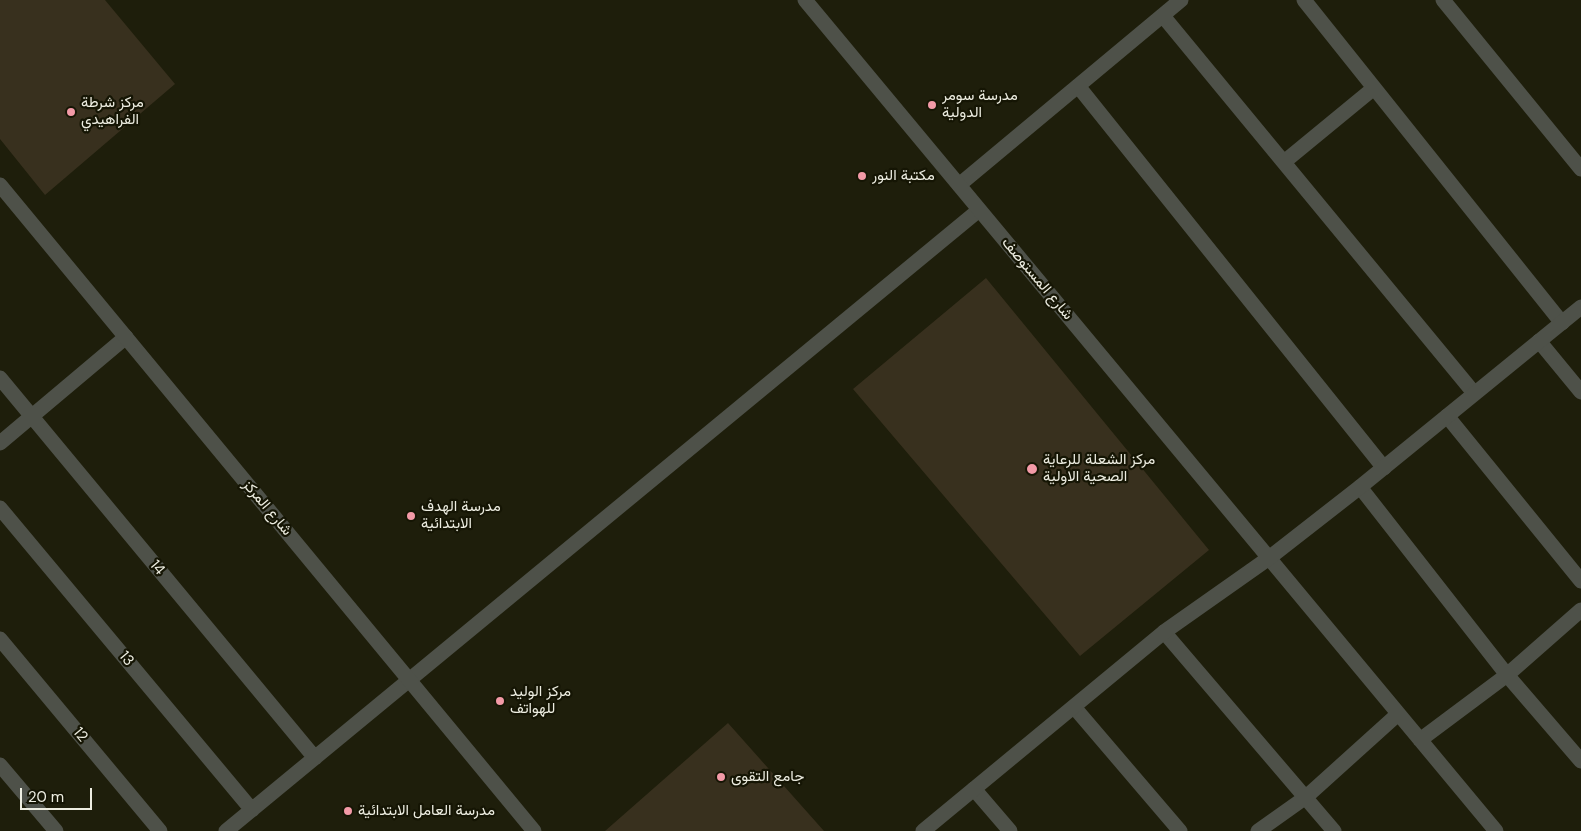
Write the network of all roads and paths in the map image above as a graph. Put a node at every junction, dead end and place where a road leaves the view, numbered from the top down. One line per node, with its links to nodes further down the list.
1 (805, 0): 11 (street, شارع المستوصف)
2 (1181, 0): 5 (street)
3 (1304, 0): 7 (street)
4 (1443, 0): 9 (street)
5 (1162, 16): 6 (street); 8 (street)
6 (1078, 86): 11 (street); 23 (street)
7 (1374, 88): 8 (street); 14 (street)
8 (1284, 162): 19 (street)
9 (1581, 169)
10 (0, 185): 15 (street, شارع المركز)
11 (959, 185): 12 (street, شارع المستوصف)
12 (979, 210): 26 (street, شارع المستوصف); 32 (street)
13 (1581, 307): 14 (street)
14 (1562, 323): 16 (street)
15 (126, 337): 20 (street); 32 (street, شارع المركز)
16 (1539, 341): 18 (street); 19 (street)
17 (0, 378): 20 (street, 14)
18 (1581, 392)
19 (1474, 394): 21 (street)
20 (32, 416): 22 (street); 36 (street, 14)
21 (1447, 416): 23 (street); 27 (street)
22 (0, 443)
23 (1384, 468): 24 (street)
24 (1360, 487): 26 (street); 31 (street)
25 (0, 508): 41 (street, 13)
26 (1268, 558): 29 (street); 34 (street, شارع المستوصف)
27 (1581, 580)
28 (1581, 610): 31 (street)
29 (1164, 632): 33 (street); 40 (street)
30 (0, 639): 43 (street, 12)
31 (1507, 674): 35 (street); 37 (street)
32 (409, 680): 36 (street); 45 (street, شارع المركز)
33 (1074, 707): 39 (street); 48 (street)
34 (1398, 714): 35 (street, شارع المستوصف); 40 (street)
35 (1420, 740): 51 (street, شارع المستوصف)
36 (315, 758): 41 (street)
37 (1581, 761)
38 (0, 764): 42 (street)
39 (974, 789): 46 (street); 47 (street)
40 (1306, 797): 49 (street); 50 (street)
41 (252, 810): 44 (street)
42 (56, 831)
43 (160, 831)
44 (226, 831)
45 (534, 831)
46 (923, 831)
47 (1010, 831)
48 (1180, 831)
49 (1258, 831)
50 (1334, 831)
51 (1496, 831)

